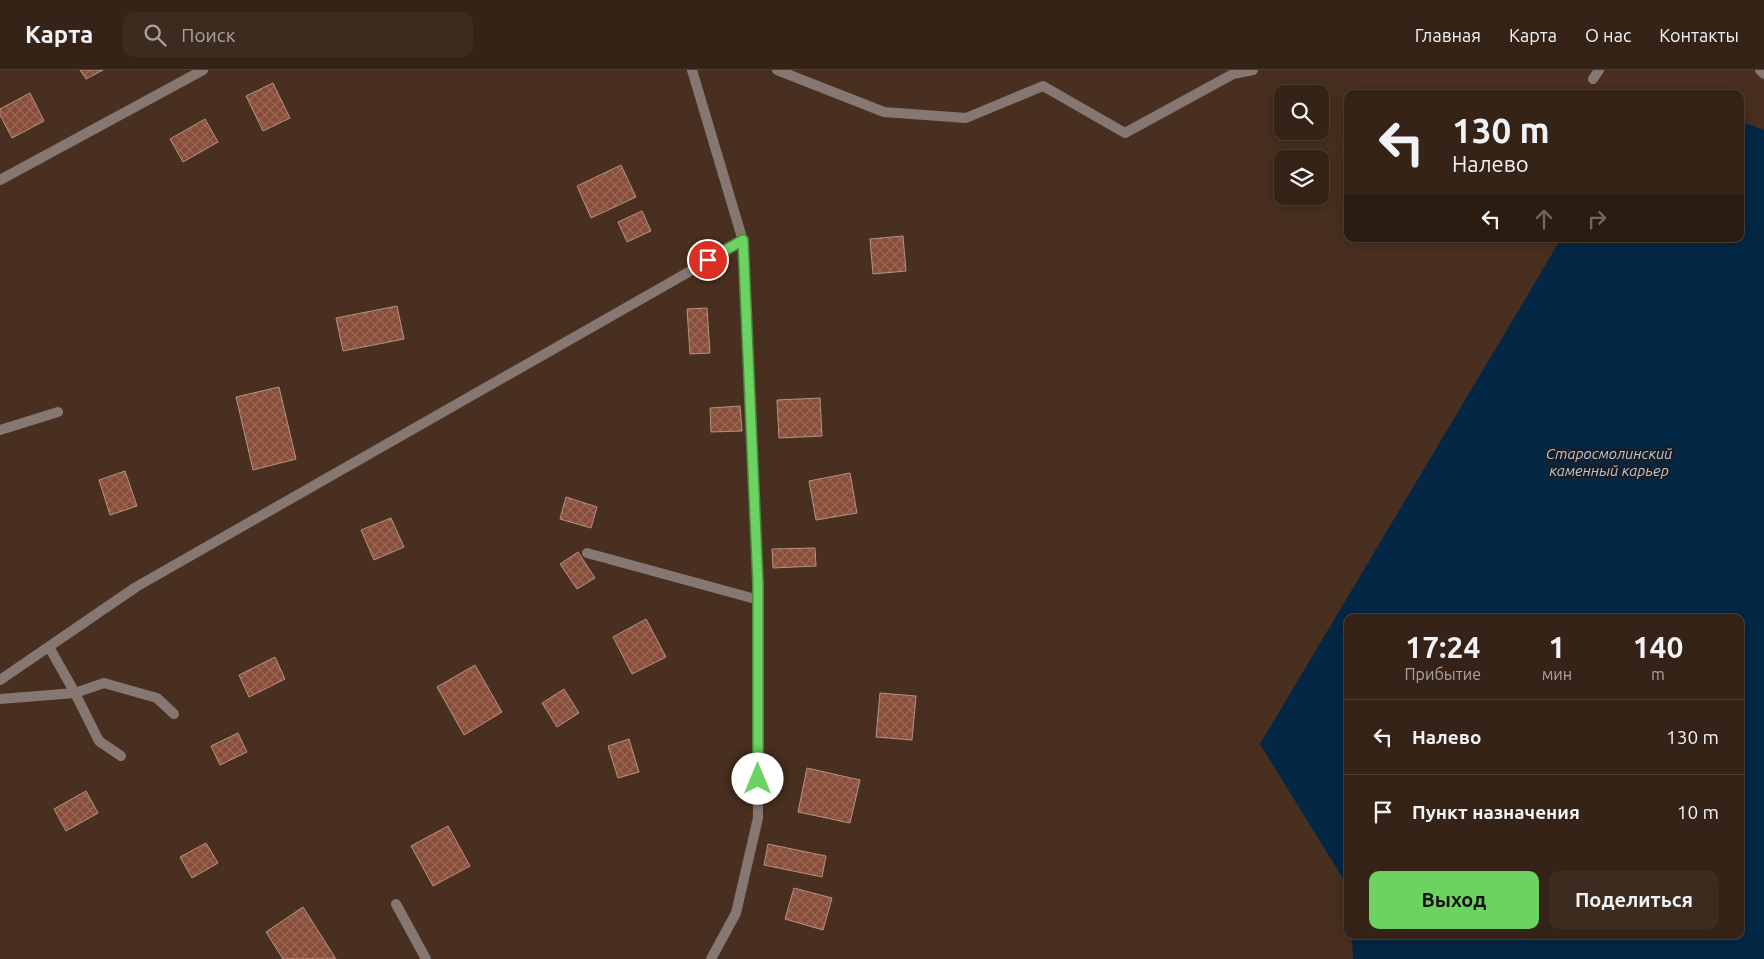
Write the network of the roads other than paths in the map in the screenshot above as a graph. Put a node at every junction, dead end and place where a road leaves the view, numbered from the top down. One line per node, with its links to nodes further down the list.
1 (202, 70): 7 (street)
2 (692, 70): 8 (street)
3 (777, 70): 4 (street)
4 (1252, 70)
5 (1760, 70): 6 (street)
6 (1764, 74)
7 (0, 180)
8 (743, 240): 12 (street); 13 (street)
9 (58, 412): 10 (street)
10 (0, 430)
11 (587, 553): 12 (street)
12 (758, 600): 21 (street)
13 (49, 647): 14 (street); 15 (street)
14 (0, 680)
15 (75, 693): 16 (street); 17 (street); 18 (street)
16 (0, 699)
17 (174, 714)
18 (121, 756)
19 (396, 904): 20 (street)
20 (426, 959)
21 (712, 959)

